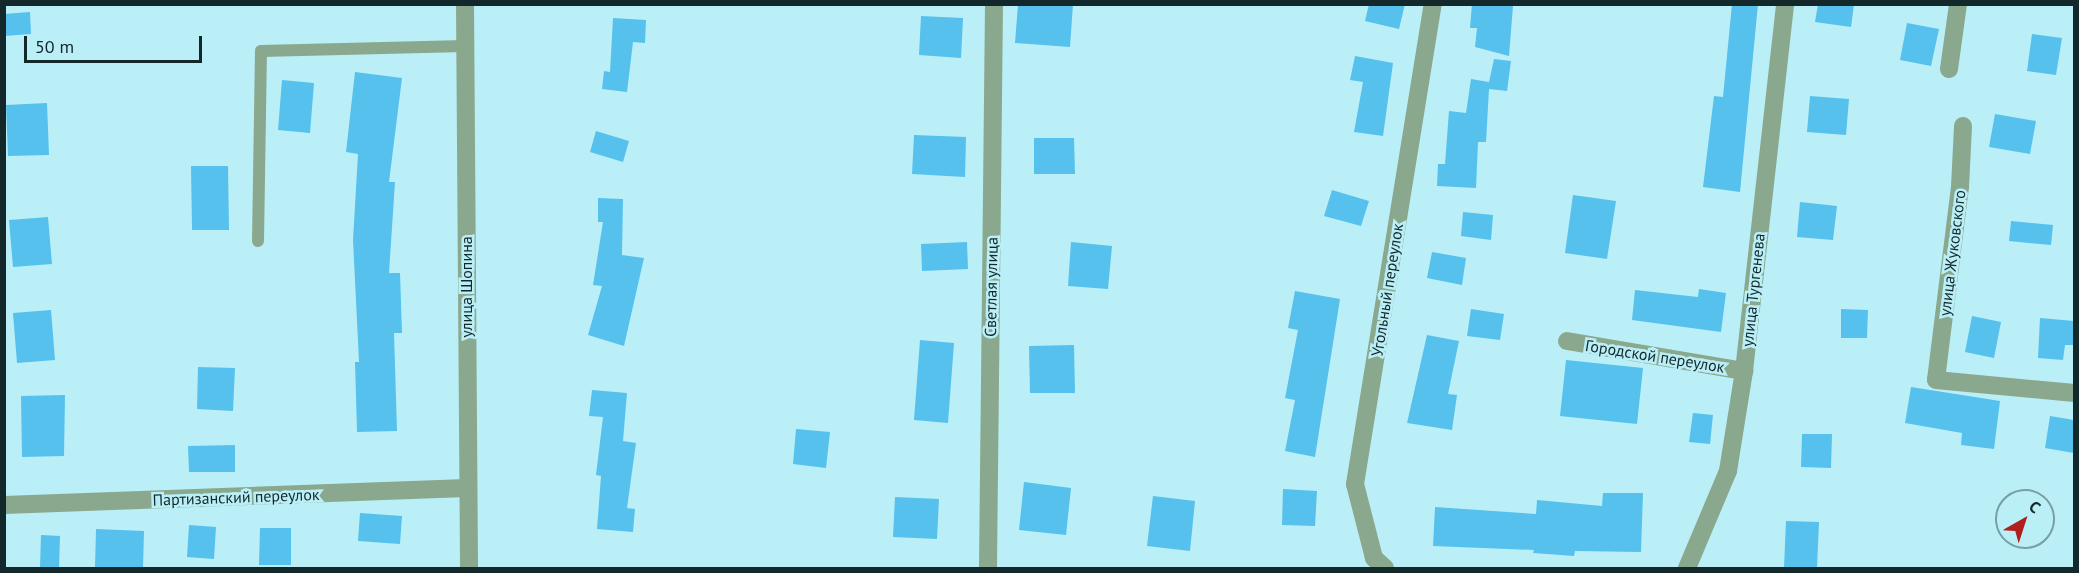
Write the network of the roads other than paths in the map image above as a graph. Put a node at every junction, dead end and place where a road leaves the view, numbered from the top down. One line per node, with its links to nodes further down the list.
1 (465, 4): 6 (street, улица Шопина)
2 (994, 4): 16 (street, Светлая улица)
3 (1434, 4): 17 (street, Угольный переулок)
4 (1785, 4): 11 (street, улица Тургенева)
5 (1958, 4): 7 (street)
6 (465, 46): 9 (lane); 13 (street, улица Шопина)
7 (1949, 69)
8 (1963, 126): 12 (street, улица Жуковского)
9 (258, 240)
10 (1567, 341): 11 (street, Городской переулок)
11 (1744, 371): 18 (street, улица Тургенева)
12 (2074, 393)
13 (467, 488): 14 (street, Партизанский переулок); 15 (street, улица Шопина)
14 (4, 505)
15 (469, 568)
16 (988, 568)
17 (1385, 568)
18 (1687, 568)

